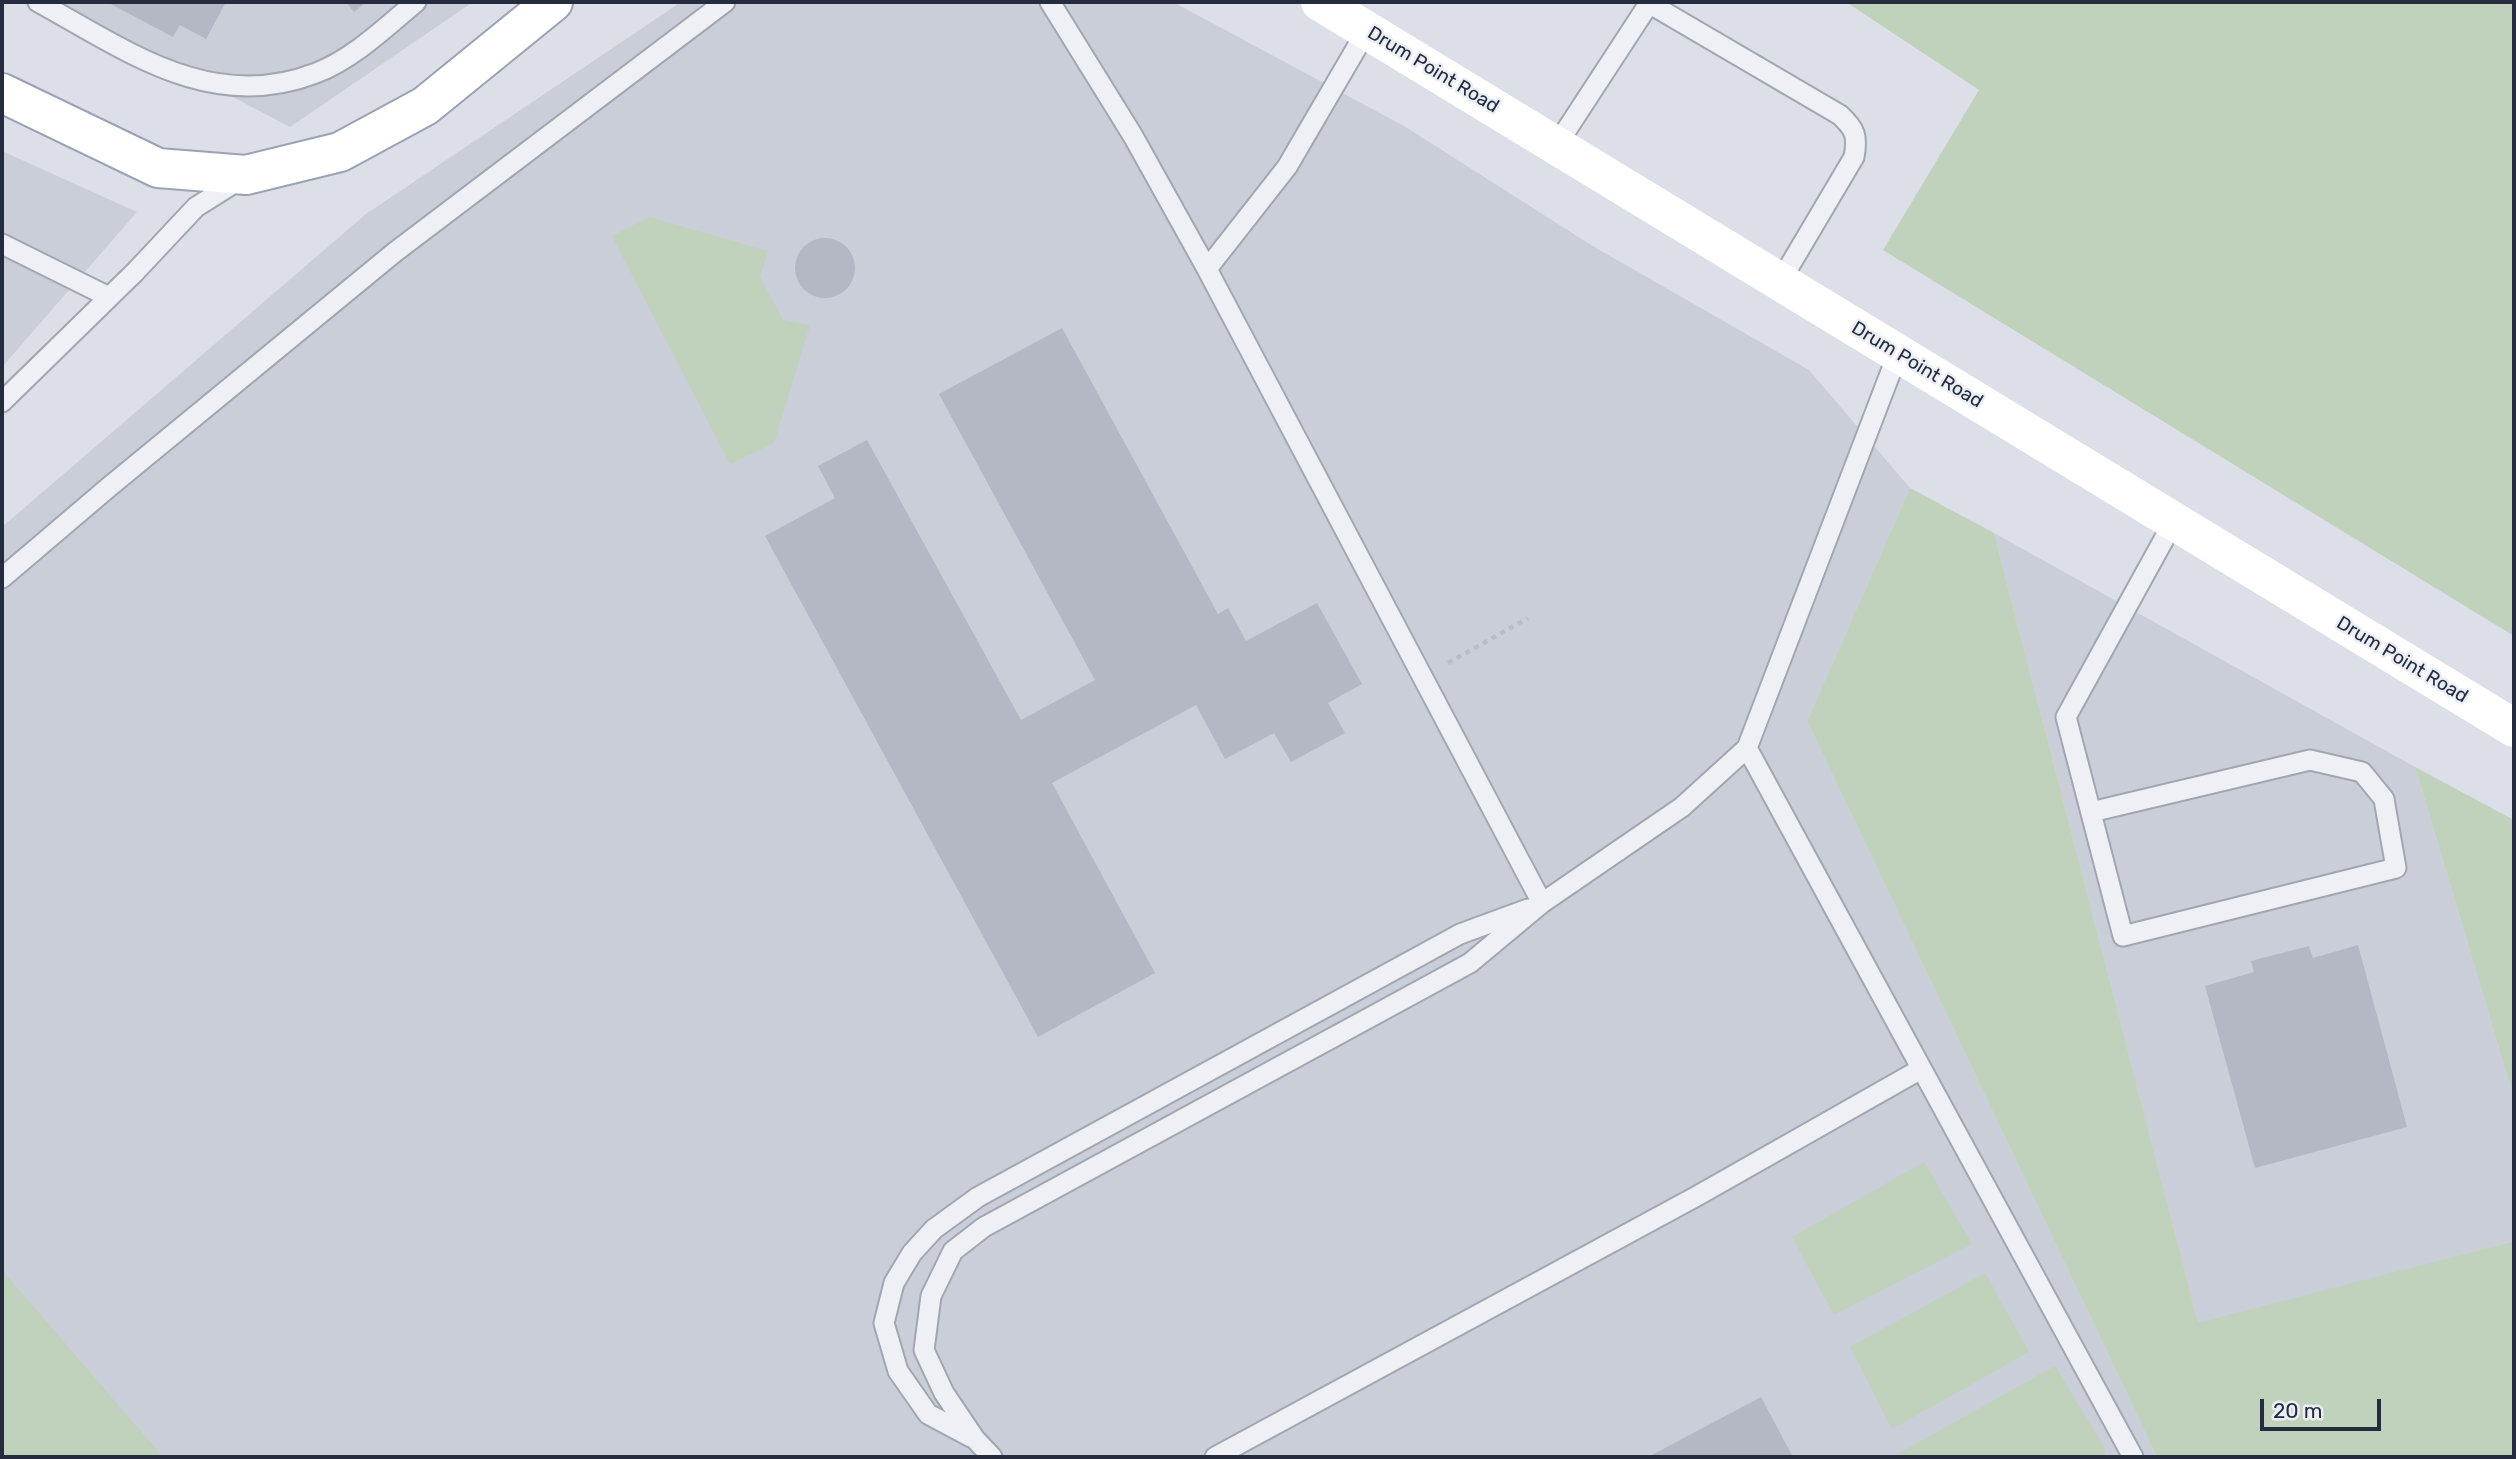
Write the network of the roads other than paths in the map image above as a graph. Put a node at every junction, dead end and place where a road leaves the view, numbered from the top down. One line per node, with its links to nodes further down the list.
1 (38, 2): 2 (lane)
2 (415, 2)
3 (553, 2): 11 (street)
4 (725, 2): 19 (lane)
5 (1051, 2): 13 (lane)
6 (1320, 2): 8 (street, Drum Point Road)
7 (1648, 2): 10 (lane); 14 (lane)
8 (1367, 30): 10 (street, Drum Point Road); 13 (lane)
9 (2, 93): 11 (street)
10 (1556, 146): 14 (street, Drum Point Road)
11 (246, 175): 15 (lane)
12 (2, 244): 15 (lane)
13 (1207, 269): 23 (lane)
14 (1780, 282): 16 (street, Drum Point Road)
15 (109, 297): 17 (lane)
16 (1898, 353): 18 (street, Drum Point Road); 21 (lane)
17 (2, 401)
18 (2174, 521): 20 (street, Drum Point Road); 22 (lane)
19 (2, 578)
20 (2514, 728)
21 (1747, 748): 23 (lane); 24 (lane)
22 (2091, 812): 22 (lane)
23 (1542, 903): 25 (lane); 26 (lane)
24 (1921, 1069): 29 (lane); 30 (lane)
25 (1091, 1136): 26 (lane); 27 (lane)
26 (1104, 1162): 27 (lane)
27 (975, 1438): 28 (lane)
28 (992, 1457)
29 (1215, 1457)
30 (2133, 1457)

